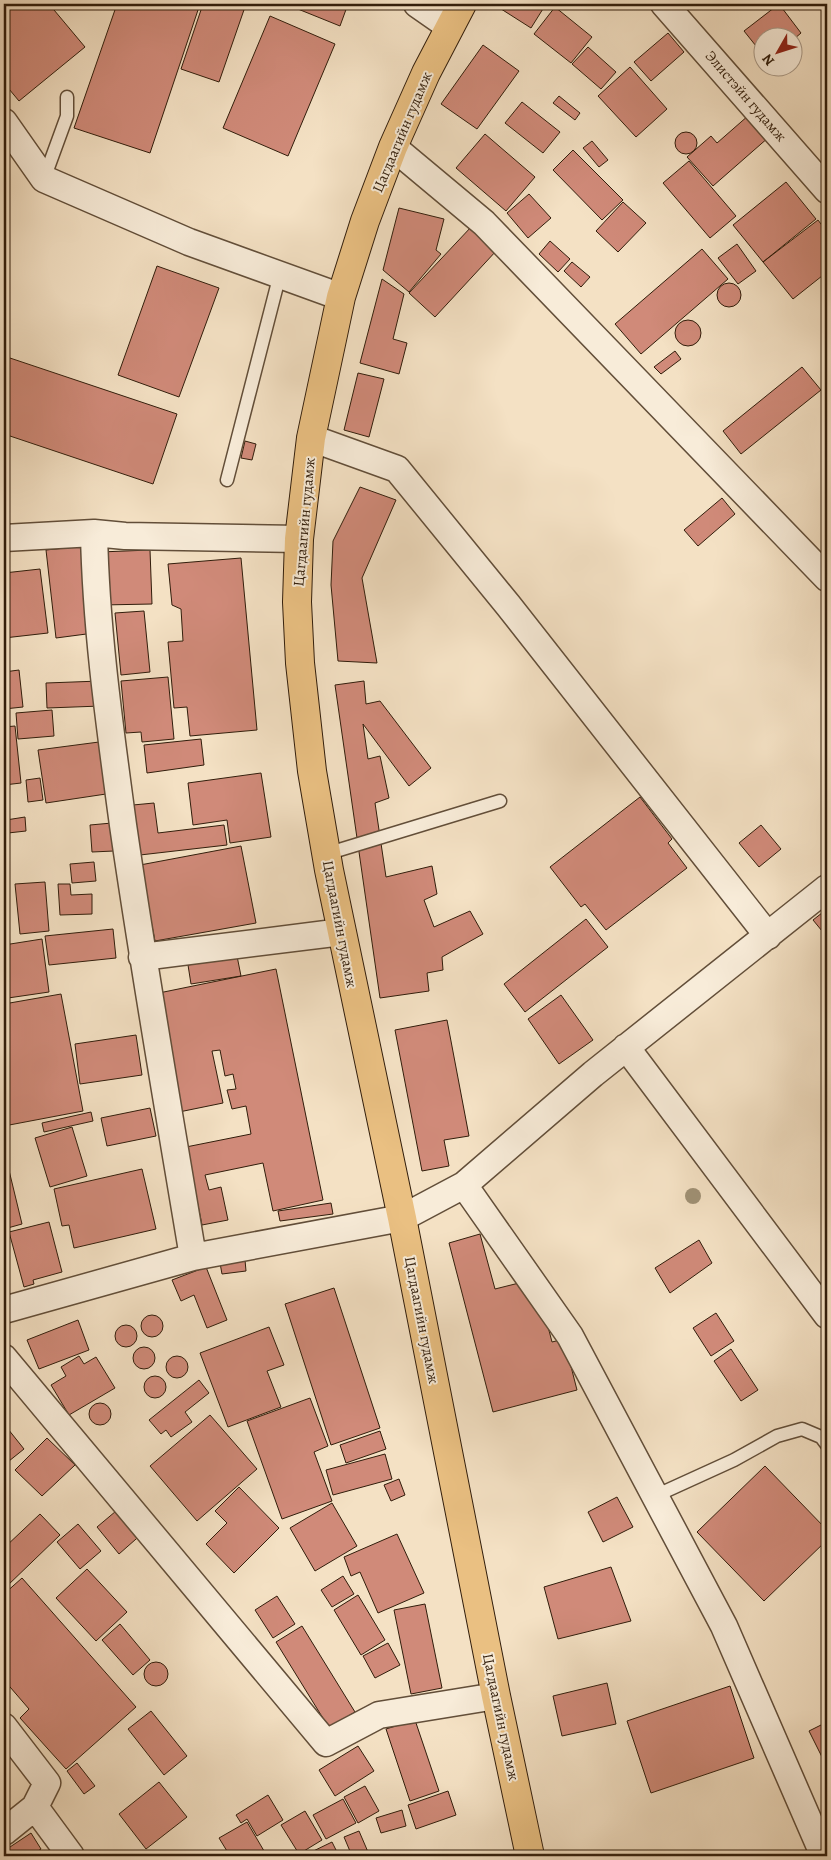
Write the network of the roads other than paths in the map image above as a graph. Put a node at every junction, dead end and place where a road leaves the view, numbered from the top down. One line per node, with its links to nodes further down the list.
1 (417, 4): 3 (street)
2 (664, 4): 8 (street, Элистэйн гудамж)
3 (456, 15): 6 (main road, Цагдаагийн гудамж)
4 (67, 97): 7 (lane)
5 (4, 122): 7 (street)
6 (393, 147): 10 (main road, Цагдаагийн гудамж); 16 (street)
7 (44, 179): 9 (street)
8 (827, 190)
9 (280, 274): 10 (street); 12 (lane)
10 (341, 296): 11 (main road, Цагдаагийн гудамж)
11 (311, 438): 15 (main road, Цагдаагийн гудамж); 21 (street)
12 (227, 480)
13 (94, 533): 14 (street); 15 (street); 22 (street)
14 (4, 538)
15 (299, 540): 18 (main road, Цагдаагийн гудамж)
16 (827, 578)
17 (500, 801): 18 (lane)
18 (326, 854): 20 (main road, Цагдаагийн гудамж)
19 (827, 888): 21 (street)
20 (342, 932): 22 (street); 25 (main road, Цагдаагийн гудамж)
21 (768, 936): 23 (street)
22 (142, 957): 26 (street)
23 (626, 1047): 24 (street); 28 (street)
24 (464, 1185): 25 (street); 31 (street)
25 (402, 1218): 26 (street); 32 (main road, Цагдаагийн гудамж)
26 (193, 1257): 27 (street)
27 (4, 1310)
28 (827, 1315)
29 (4, 1358): 32 (street)
30 (827, 1446): 31 (lane)
31 (655, 1496): 38 (street)
32 (496, 1696): 37 (main road, Цагдаагийн гудамж)
33 (4, 1727): 34 (street)
34 (35, 1807): 35 (street); 36 (street)
35 (4, 1832)
36 (71, 1856)
37 (530, 1856)
38 (824, 1856)

